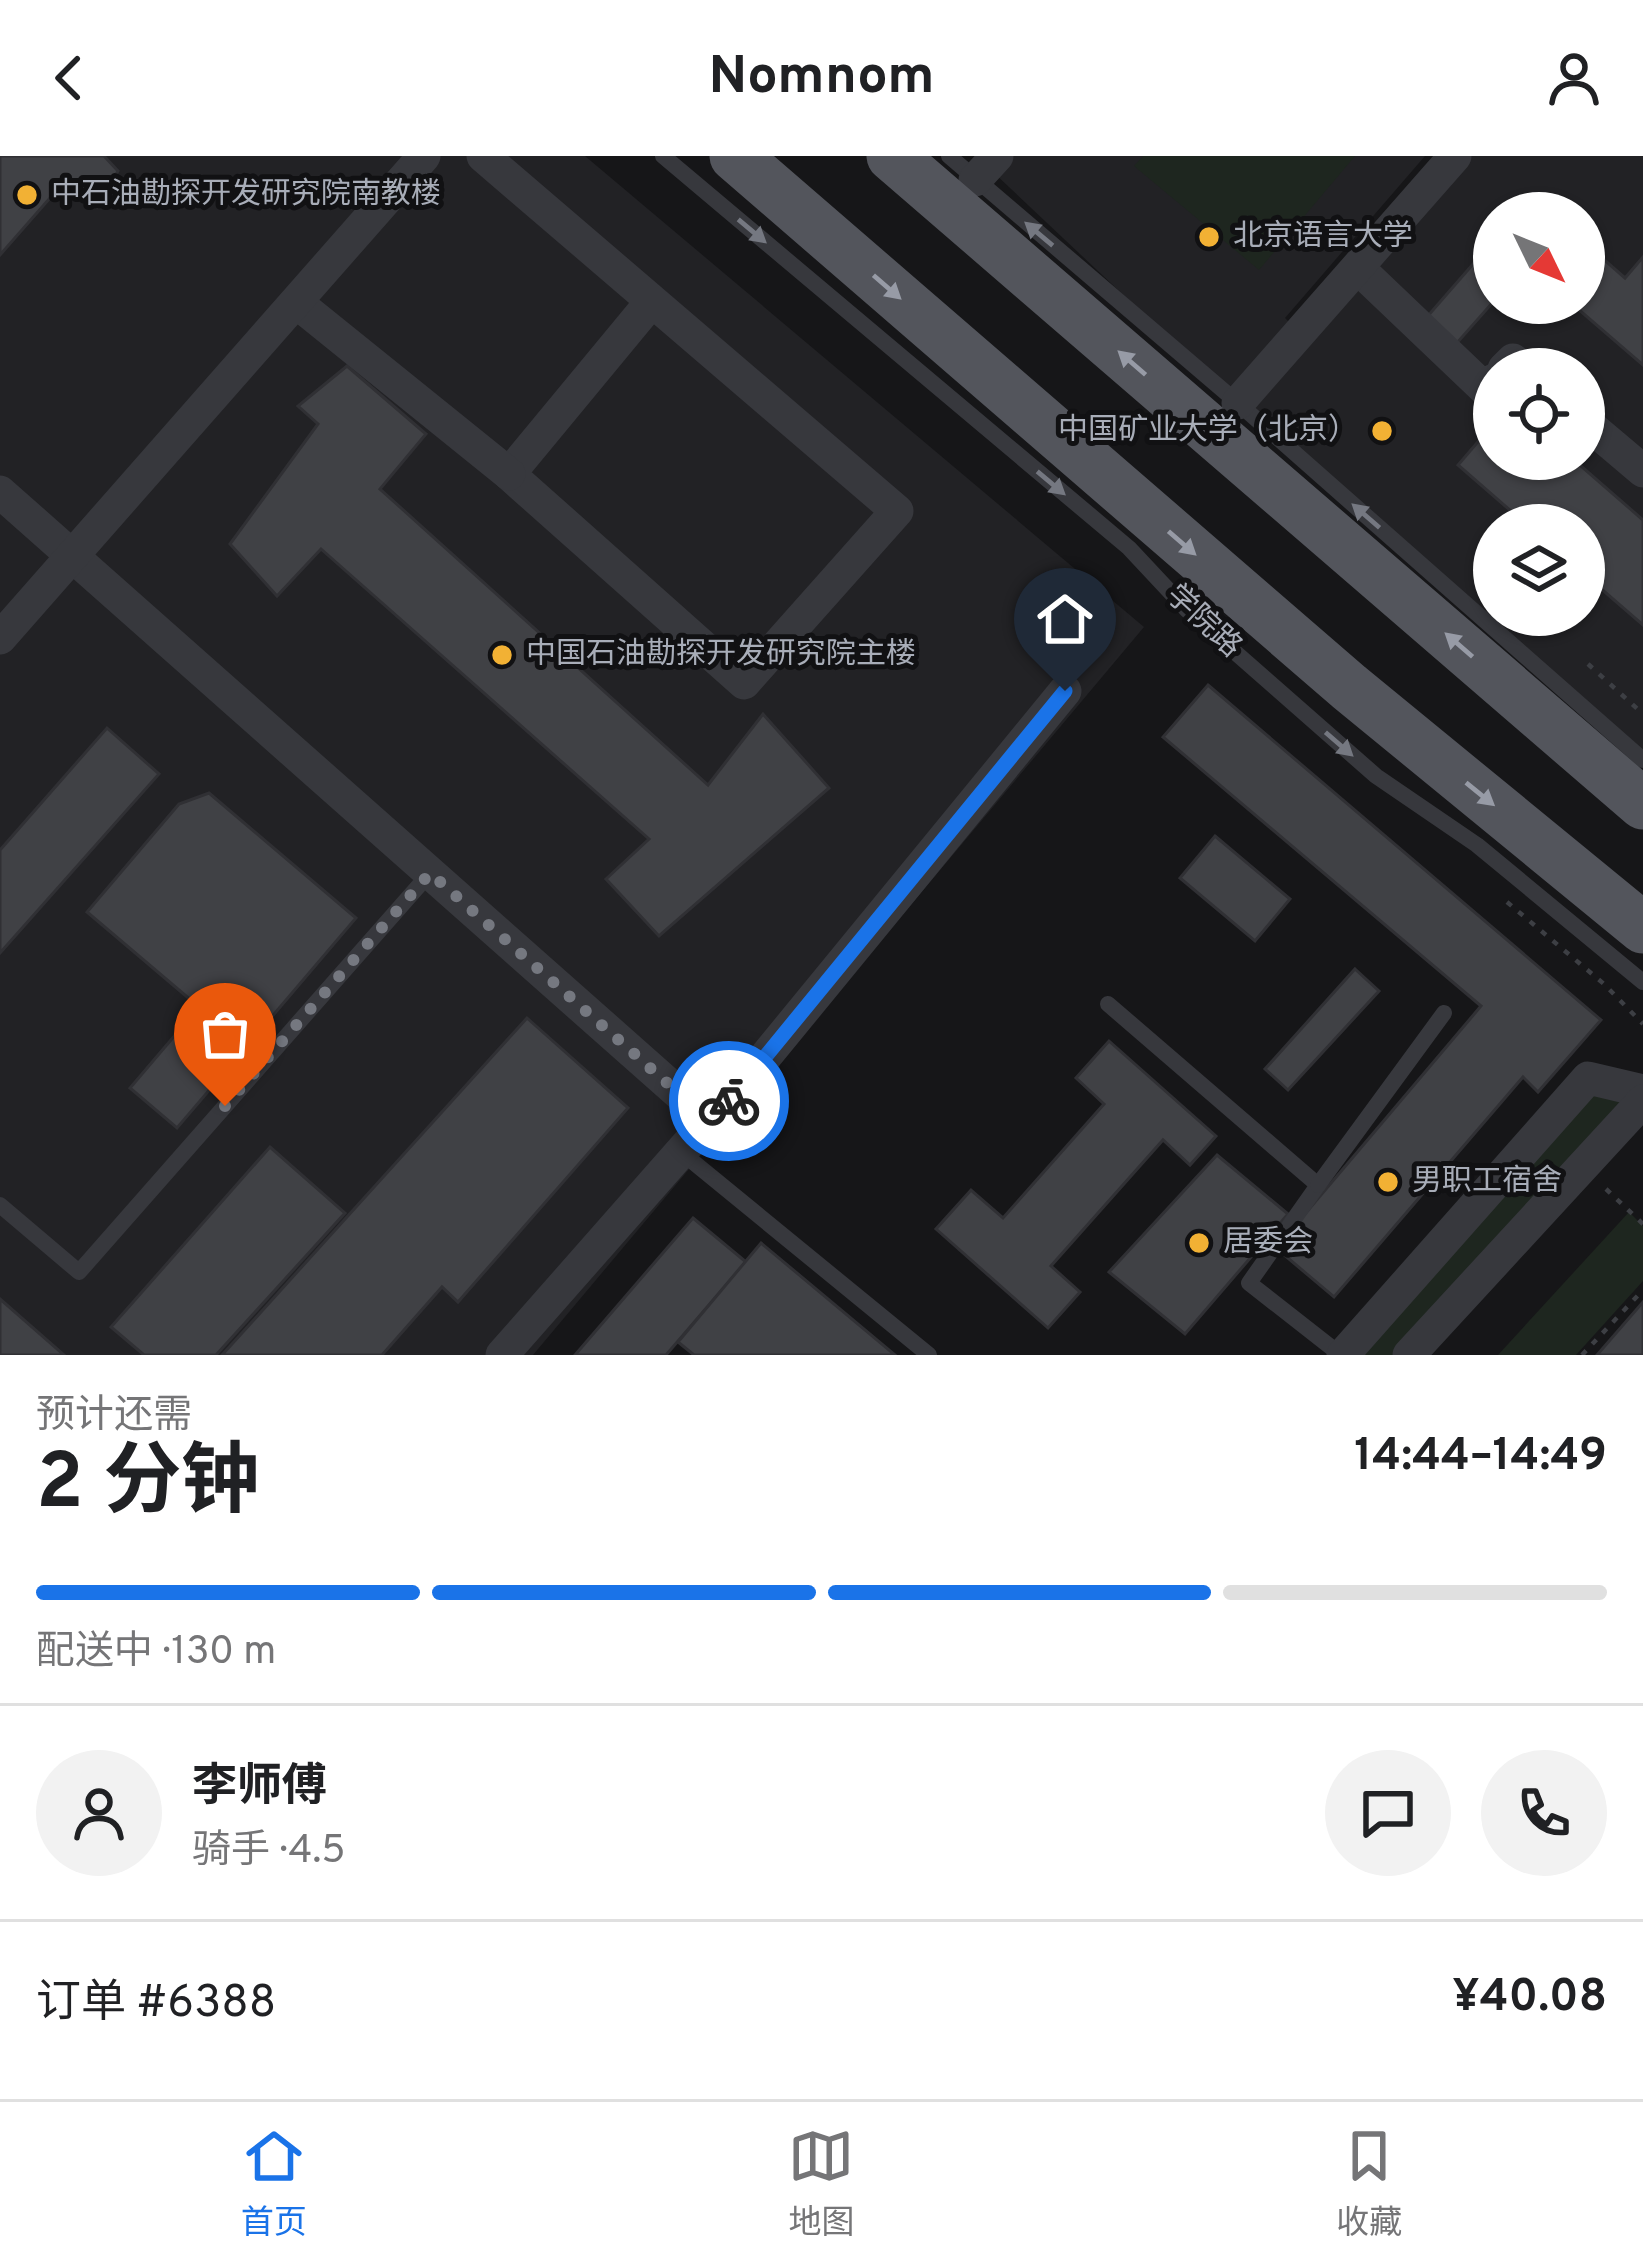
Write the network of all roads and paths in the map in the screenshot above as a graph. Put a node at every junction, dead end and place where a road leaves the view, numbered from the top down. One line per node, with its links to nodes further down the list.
1 (424, 156): 11 (street)
2 (483, 156): 10 (street)
3 (663, 156): 28 (lane, 学院路, one-way to 28)
4 (735, 156): 27 (main road, 学院路, one-way to 27)
5 (892, 156): 24 (main road, one-way to 5)
6 (949, 156): 8 (lane)
7 (1455, 156): 9 (street)
8 (986, 168): 13 (lane, one-way to 8)
9 (1358, 268): 12 (street); 13 (street)
10 (652, 301): 16 (street); 16 (street)
11 (296, 302): 16 (street); 18 (street)
12 (1473, 377)
13 (1238, 403): 23 (lane, one-way to 13)
14 (1605, 439): 15 (street)
15 (1643, 471)
16 (509, 474)
17 (0, 492): 18 (street)
18 (73, 556): 19 (street); 25 (street)
19 (0, 638)
20 (1588, 664): 22 (path)
21 (1065, 691): 34 (street)
22 (1643, 714)
23 (1643, 760)
24 (1643, 804)
25 (430, 873): 34 (street); 37 (lane)
26 (1502, 897): 31 (path)
27 (1641, 929)
28 (1643, 982)
29 (1108, 1004): 36 (lane)
30 (1444, 1012): 36 (lane)
31 (1643, 1024)
32 (1643, 1091): 41 (street)
33 (1643, 1101): 42 (street)
34 (709, 1120): 35 (street)
35 (681, 1152): 39 (street); 40 (lane)
36 (1318, 1185): 41 (lane)
37 (0, 1204)
38 (1643, 1290): 43 (path)
39 (502, 1355)
40 (928, 1355)
41 (1342, 1355)
42 (1409, 1355)
43 (1582, 1355)

